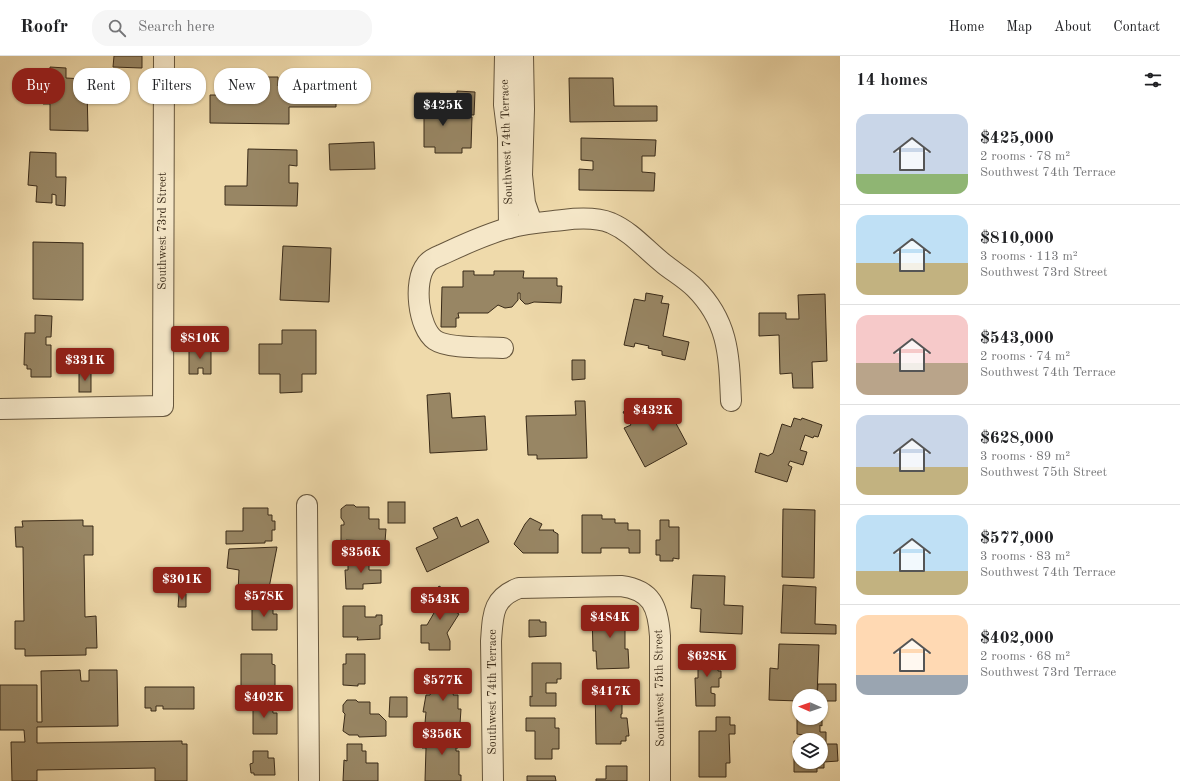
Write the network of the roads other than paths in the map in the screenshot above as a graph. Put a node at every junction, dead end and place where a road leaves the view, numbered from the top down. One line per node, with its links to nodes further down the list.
1 (164, 56): 10 (street, Southwest 73rd Street)
2 (505, 56): 4 (street, Southwest 74th Terrace)
3 (523, 56): 4 (street, Southwest 74th Terrace)
4 (514, 86): 5 (street, Southwest 74th Terrace)
5 (515, 165): 6 (street, Southwest 74th Terrace); 7 (street, Southwest 74th Terrace)
6 (532, 223): 7 (street); 9 (street)
7 (509, 228): 8 (street)
8 (503, 348)
9 (730, 400)
10 (0, 409)
11 (307, 505): 13 (street)
12 (649, 598): 14 (street, Southwest 74th Terrace); 15 (street, Southwest 75th Street)
13 (309, 781)
14 (493, 781)
15 (660, 781)

